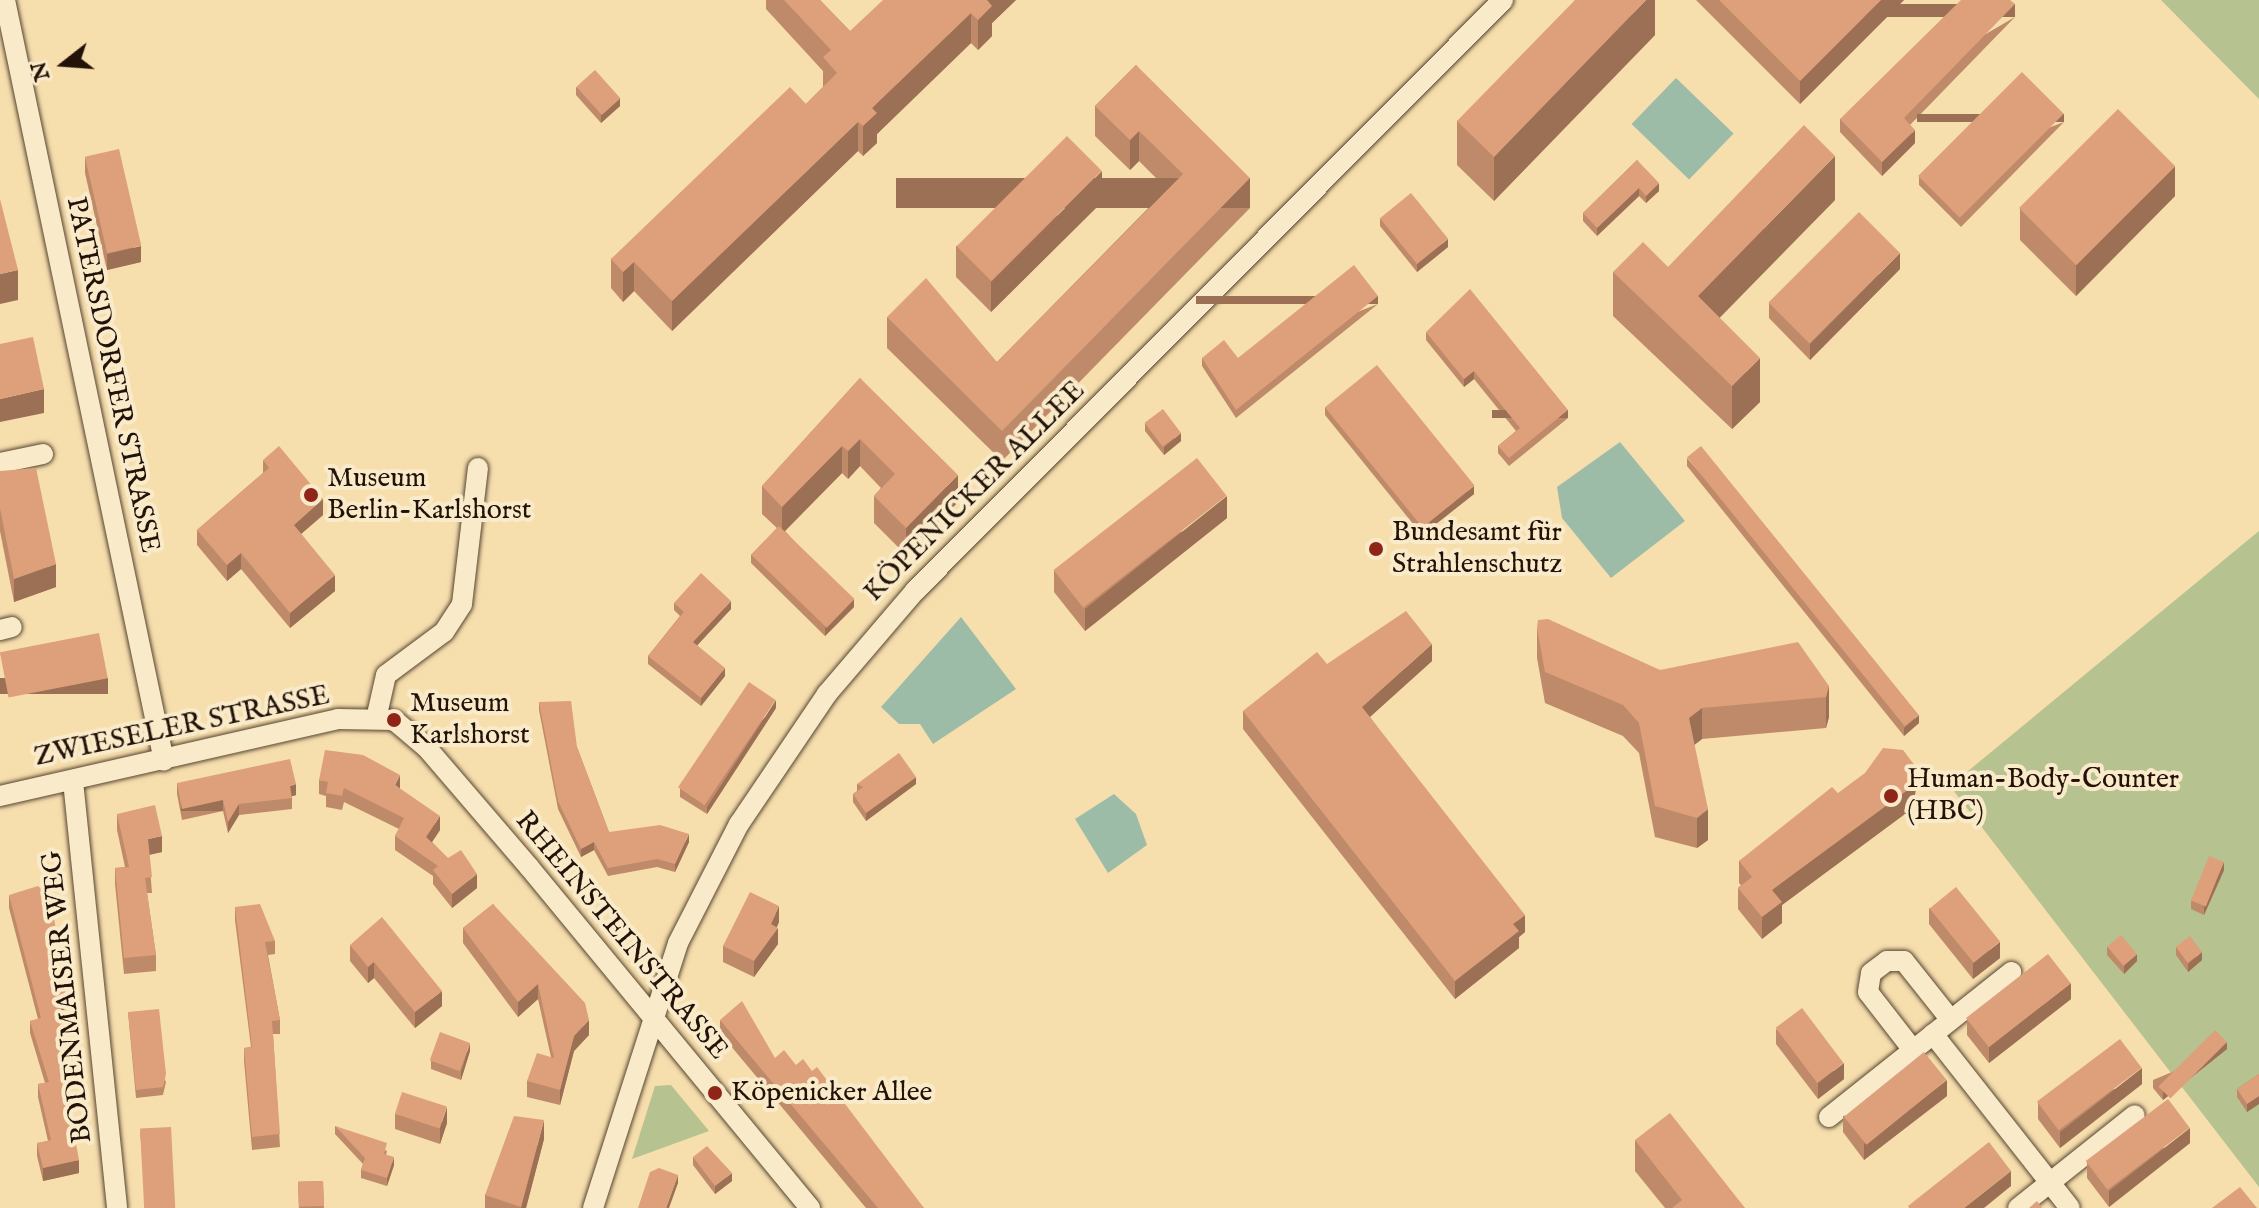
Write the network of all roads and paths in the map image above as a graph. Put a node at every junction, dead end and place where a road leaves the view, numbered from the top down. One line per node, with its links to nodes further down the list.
1 (5, 0): 7 (street, PATERSDORFER STRASSE)
2 (1503, 0): 11 (street, KÖPENICKER ALLEE)
3 (43, 454): 4 (street)
4 (0, 463)
5 (478, 468): 6 (street)
6 (376, 719): 7 (street, ZWIESELER STRASSE); 11 (street, RHEINSTEINSTRASSE)
7 (164, 761): 8 (street, ZWIESELER STRASSE)
8 (73, 781): 9 (street, ZWIESELER STRASSE); 18 (street, BODENMAISER WEG)
9 (0, 796)
10 (2011, 972): 12 (street)
11 (652, 1017): 19 (street, KÖPENICKER ALLEE); 20 (street, RHEINSTEINSTRASSE)
12 (1951, 1020): 13 (street); 14 (street)
13 (1933, 1034): 14 (street); 17 (street)
14 (1913, 1050): 16 (street)
15 (2135, 1115): 17 (street)
16 (1829, 1117)
17 (2050, 1182): 21 (street); 22 (street)
18 (113, 1208)
19 (593, 1208)
20 (810, 1208)
21 (2018, 1208)
22 (2070, 1208)

